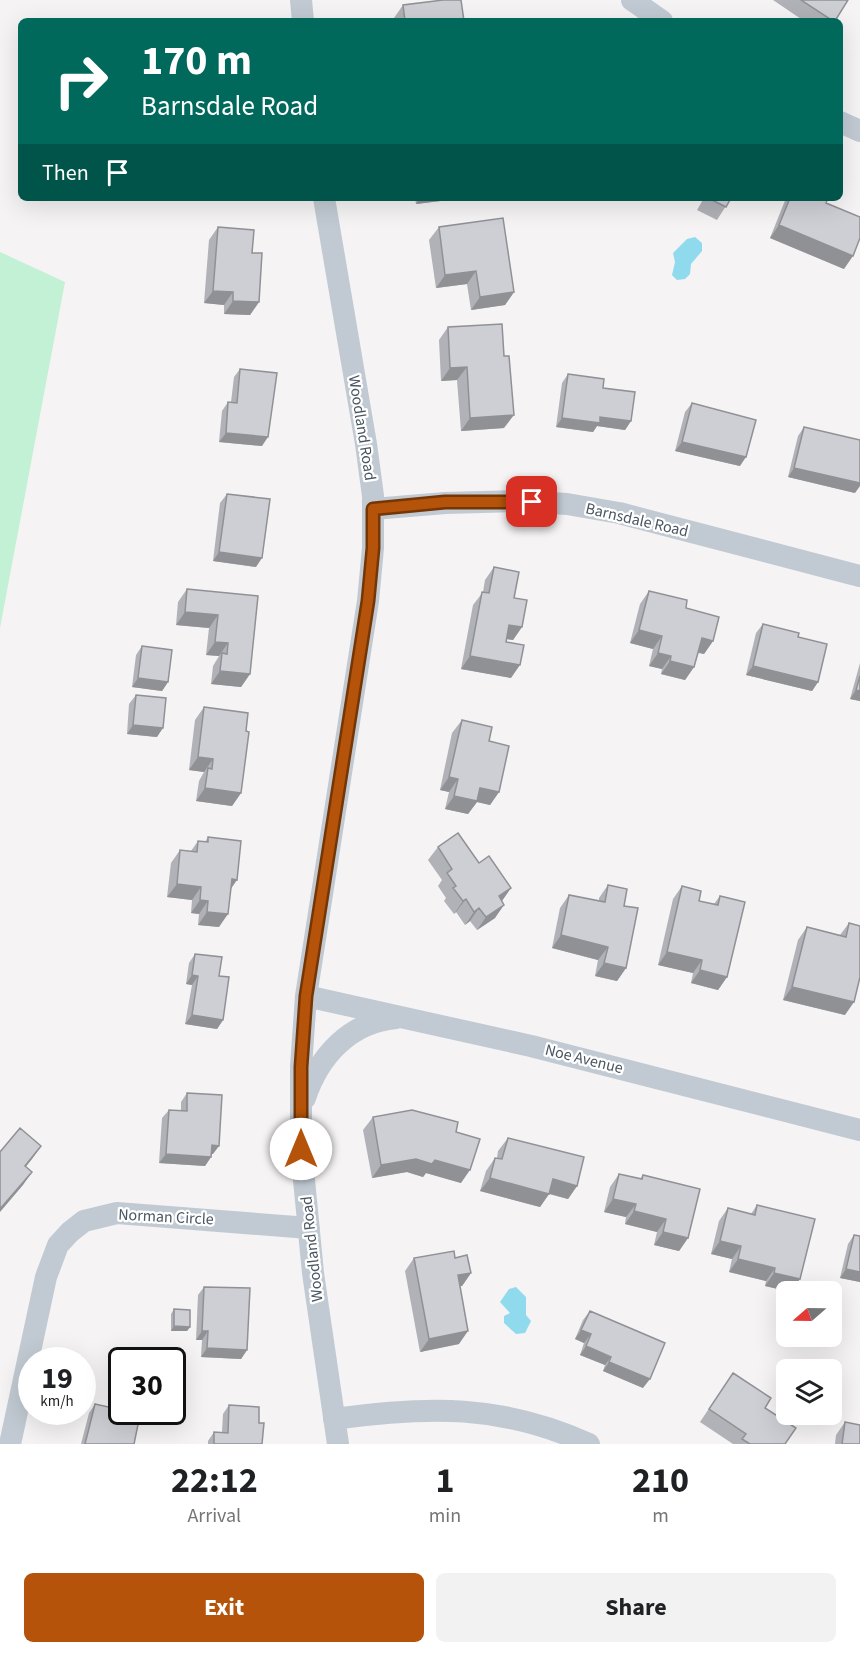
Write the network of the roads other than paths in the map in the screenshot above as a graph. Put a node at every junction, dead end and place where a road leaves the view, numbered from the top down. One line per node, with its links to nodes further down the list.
1 (301, 0): 3 (street)
2 (632, 0): 4 (street)
3 (303, 18)
4 (658, 18)
5 (843, 123): 6 (street)
6 (860, 131)
7 (325, 201): 8 (street, Woodland Road)
8 (373, 509): 9 (street, Barnsdale Road); 10 (street, Woodland Road)
9 (860, 576)
10 (306, 996): 11 (street, Noe Avenue); 12 (street, Woodland Road)
11 (403, 1017): 12 (street); 13 (street, Noe Avenue)
12 (301, 1109): 14 (street, Woodland Road)
13 (860, 1130)
14 (309, 1228): 15 (street, Woodland Road); 16 (street, Norman Circle)
15 (334, 1419): 17 (street, Woodland Road); 18 (street)
16 (10, 1444)
17 (338, 1444)
18 (589, 1444)

